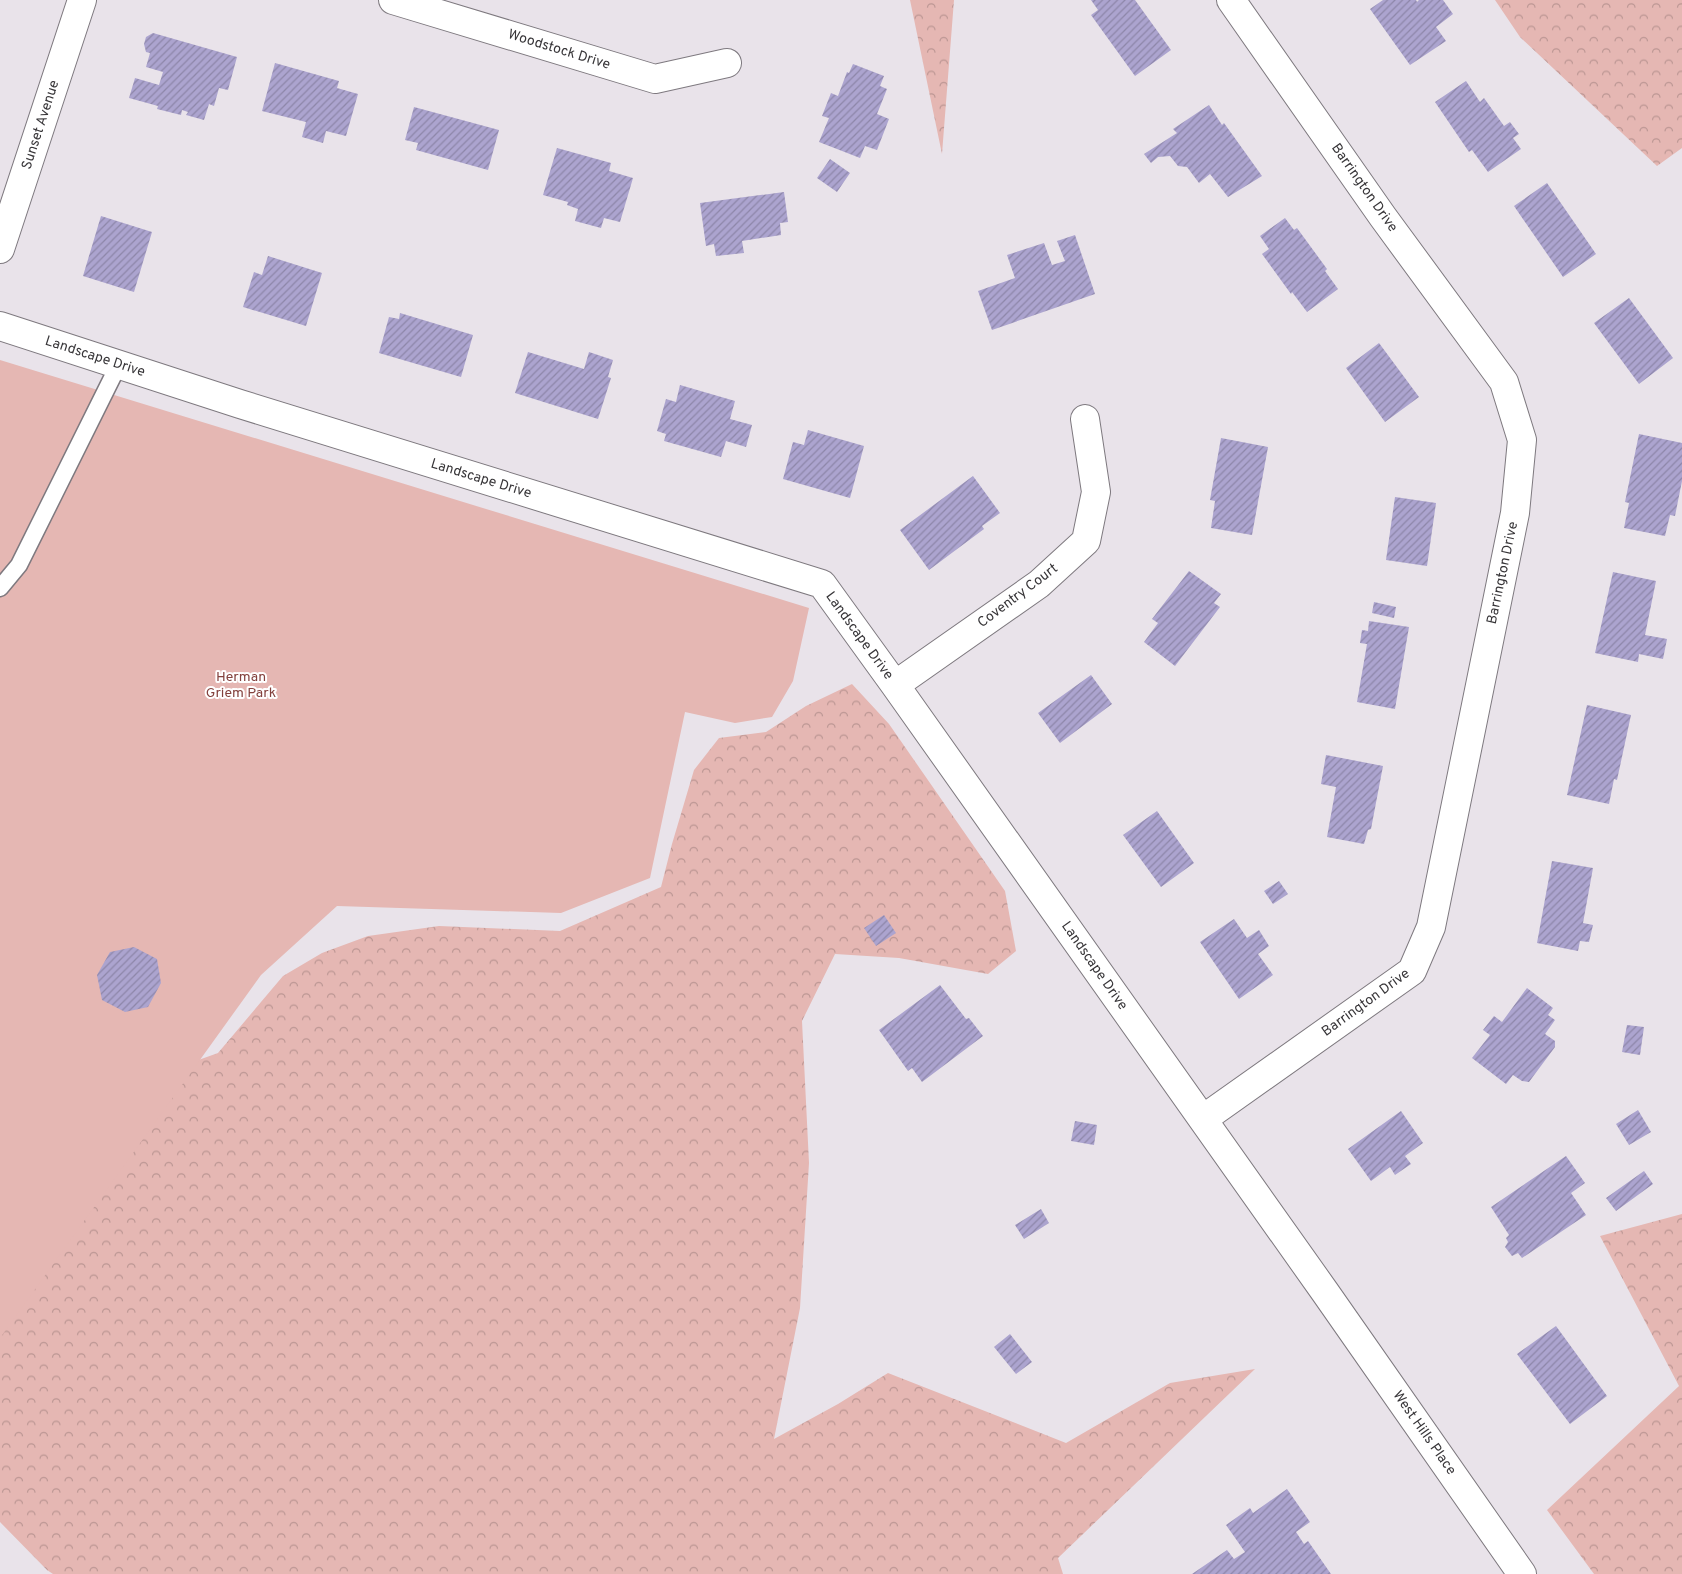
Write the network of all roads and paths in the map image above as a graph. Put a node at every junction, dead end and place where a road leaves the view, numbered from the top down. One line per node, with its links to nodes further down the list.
1 (82, 0): 5 (street, Sunset Avenue)
2 (393, 0): 4 (street, Woodstock Drive)
3 (1231, 0): 11 (street, Barrington Drive)
4 (727, 63)
5 (0, 249)
6 (0, 326): 7 (street, Landscape Drive)
7 (119, 364): 9 (lane); 10 (street, Landscape Drive)
8 (1085, 419): 10 (street, Coventry Court)
9 (0, 588)
10 (895, 685): 11 (street, Landscape Drive)
11 (1203, 1119): 12 (street, Landscape Drive)
12 (1325, 1292): 13 (street, West Hills Place)
13 (1522, 1574)

